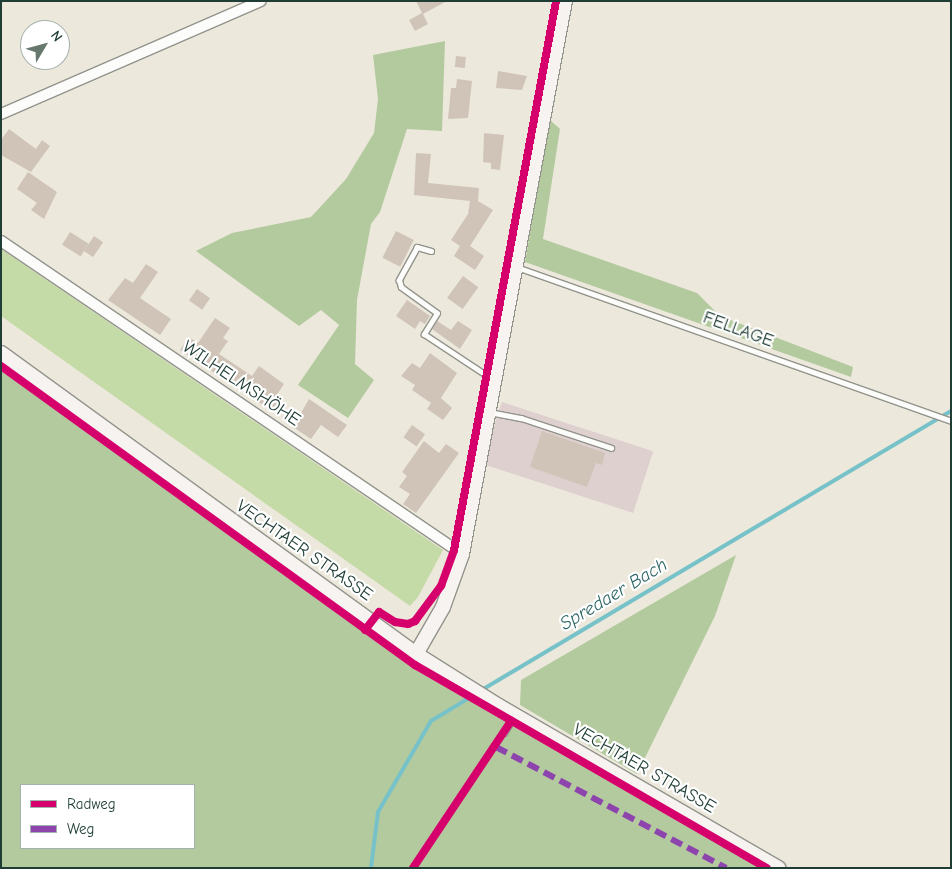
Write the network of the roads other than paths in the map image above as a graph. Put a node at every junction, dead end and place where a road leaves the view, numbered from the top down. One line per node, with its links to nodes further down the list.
1 (261, 1): 3 (street)
2 (565, 1): 6 (main road)
3 (1, 114)
4 (1, 240): 12 (street, WILHELMSHÖHE)
5 (431, 251): 8 (lane)
6 (512, 265): 8 (main road); 10 (lane, FELLAGE)
7 (1, 354): 13 (main road, VECHTAER STRASSE)
8 (495, 380): 9 (main road)
9 (489, 412): 11 (lane); 12 (main road)
10 (950, 421)
11 (611, 448)
12 (462, 554): 13 (main road)
13 (416, 654): 16 (main road, VECHTAER STRASSE)
14 (511, 721): 15 (lane)
15 (504, 733)
16 (779, 868)

